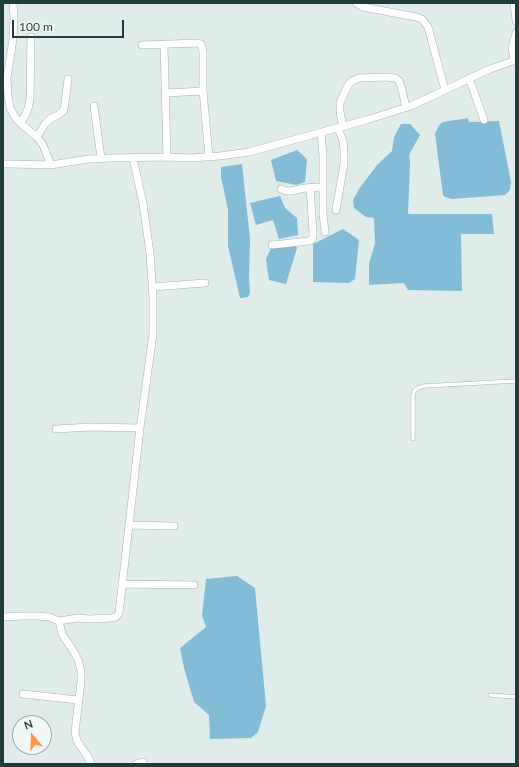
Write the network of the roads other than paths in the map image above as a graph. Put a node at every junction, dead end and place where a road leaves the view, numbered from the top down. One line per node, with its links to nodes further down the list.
1 (13, 3): 18 (street)
2 (356, 3): 12 (street)
3 (514, 3): 4 (street)
4 (516, 21)
5 (516, 33): 9 (street)
6 (31, 37): 18 (street)
7 (164, 44): 8 (street); 13 (street); 14 (street)
8 (142, 45)
9 (515, 60): 10 (street)
10 (469, 78): 12 (street); 17 (street)
11 (68, 79): 21 (street)
12 (446, 90): 16 (street)
13 (203, 91): 14 (street); 24 (street)
14 (166, 93): 23 (street)
15 (94, 106): 25 (street)
16 (406, 108): 19 (street); 19 (street)
17 (484, 120)
18 (20, 123): 21 (street)
19 (341, 127): 20 (street); 31 (street)
20 (321, 133): 24 (street); 28 (street)
21 (37, 137): 27 (street)
22 (133, 157): 23 (street); 25 (street); 35 (street)
23 (167, 157): 24 (street)
24 (209, 157)
25 (101, 158): 27 (street)
26 (3, 164): 27 (street)
27 (50, 164)
28 (322, 187): 30 (street); 32 (street)
29 (281, 188): 30 (street)
30 (310, 188): 33 (street)
31 (336, 210)
32 (325, 232)
33 (272, 245)
34 (206, 283): 35 (street)
35 (152, 287): 37 (street)
36 (516, 381): 39 (lane)
37 (140, 428): 38 (street); 40 (street)
38 (56, 429)
39 (413, 439)
40 (129, 525): 41 (street); 42 (street)
41 (174, 526)
42 (122, 584): 43 (street); 45 (street)
43 (194, 585)
44 (3, 617): 45 (street)
45 (59, 621): 49 (street)
46 (24, 694): 49 (street)
47 (490, 695): 48 (lane)
48 (516, 697)
49 (78, 700): 50 (street)
50 (91, 764)

